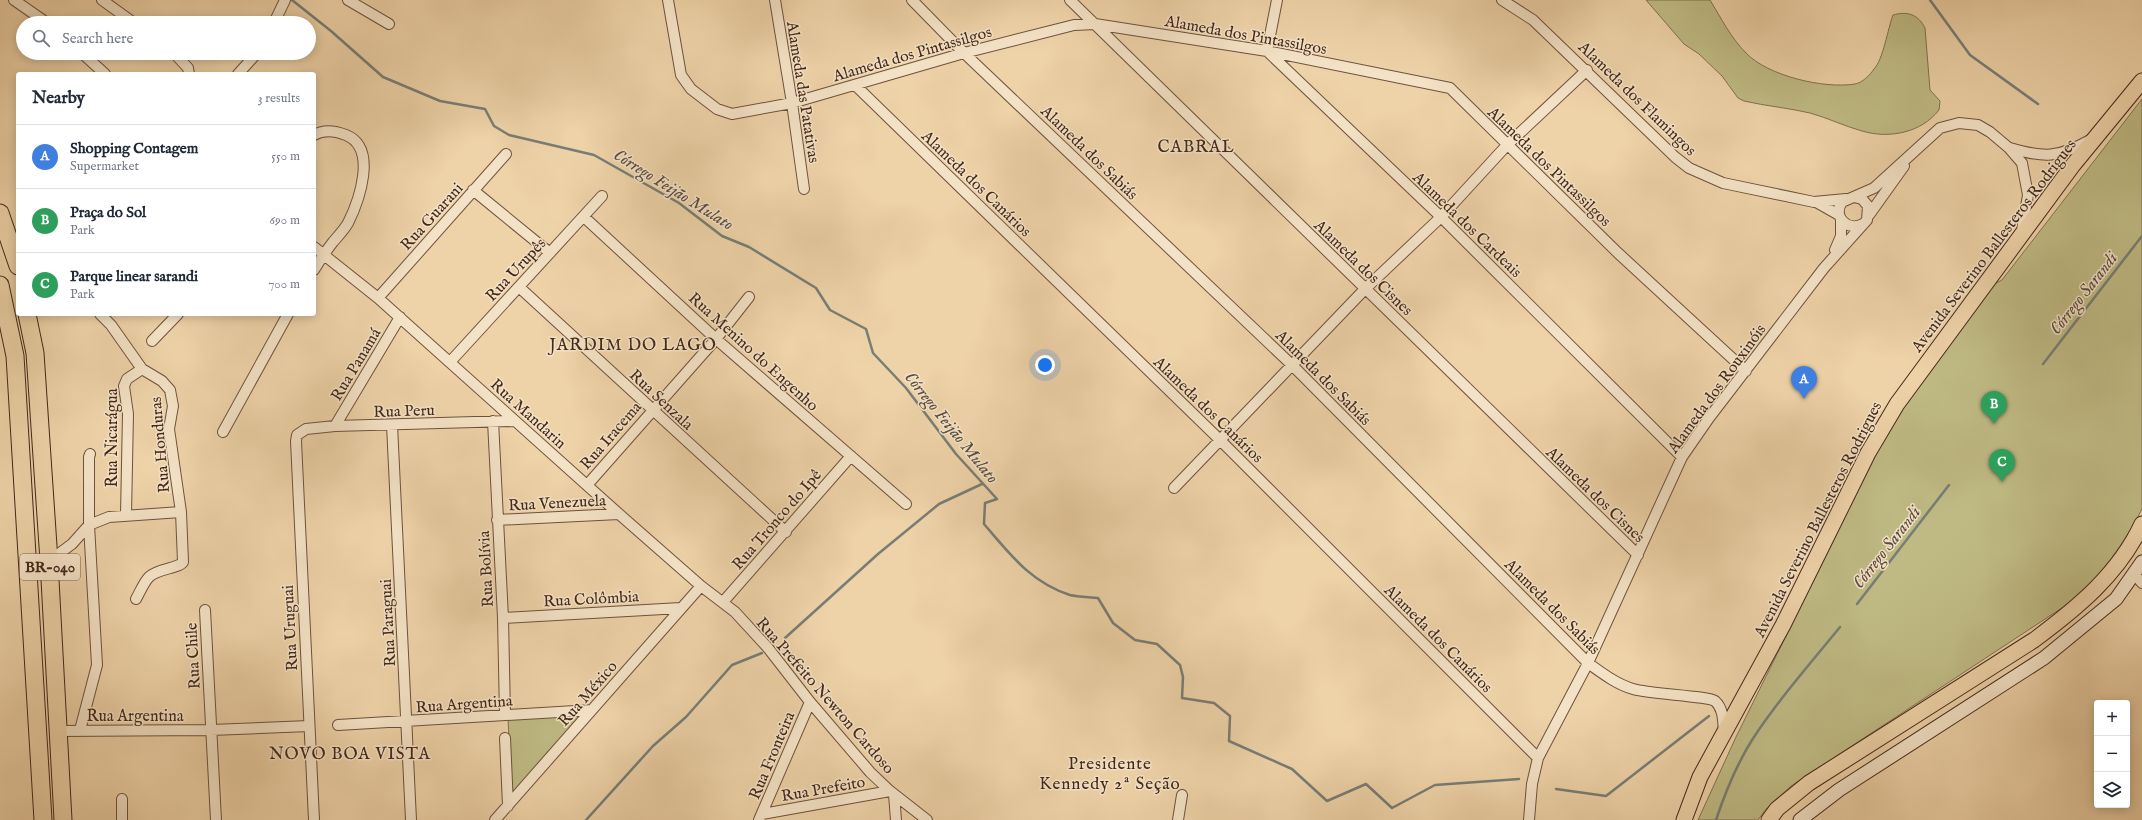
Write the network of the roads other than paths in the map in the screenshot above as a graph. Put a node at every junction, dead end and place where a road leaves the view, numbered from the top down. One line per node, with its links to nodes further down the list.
1 (14, 0): 11 (street)
2 (102, 0): 12 (street)
3 (348, 0): 14 (street)
4 (668, 0): 27 (street, Alameda dos Pintassilgos)
5 (775, 0): 27 (street, Alameda das Patativas)
6 (912, 0): 17 (street, Alameda dos Sabiás)
7 (1070, 0): 15 (street, Alameda dos Cisnes)
8 (1277, 0): 16 (street)
9 (1502, 0): 21 (street, Alameda dos Flamingos)
10 (283, 4): 13 (street)
11 (37, 16)
12 (124, 16)
13 (277, 16)
14 (389, 24)
15 (1095, 24): 16 (street, Alameda dos Pintassilgos); 17 (street, Alameda dos Pintassilgos); 53 (street, Alameda dos Cisnes)
16 (1268, 51): 30 (street, Alameda dos Pintassilgos); 41 (street, Alameda dos Cardeais)
17 (964, 53): 26 (street, Alameda dos Pintassilgos); 64 (street, Alameda dos Sabiás)
18 (90, 60): 22 (street)
19 (181, 60): 23 (street)
20 (251, 60): 24 (street)
21 (1587, 70): 30 (street); 38 (street, Alameda dos Flamingos)
22 (103, 72)
23 (189, 72)
24 (240, 72)
25 (2142, 81): 29 (main road, Avenida Severino Ballesteros Rodrigues)
26 (856, 85): 27 (street, Alameda dos Pintassilgos); 74 (street, Alameda dos Canários)
27 (792, 103): 34 (street, Alameda das Patativas)
28 (316, 134): 47 (street)
29 (2100, 134): 32 (street, Alameda dos Rouxinóis); 44 (main road, Avenida Severino Ballesteros Rodrigues)
30 (1507, 145): 41 (street); 66 (street, Alameda dos Pintassilgos)
31 (1918, 146): 32 (street, Alameda dos Rouxinóis); 37 (street, Alameda dos Rouxinóis); 43 (street, Alameda dos Rouxinóis)
32 (2009, 148): 44 (street, Alameda dos Rouxinóis)
33 (506, 154): 35 (street, Rua Guarani)
34 (804, 189)
35 (473, 190): 46 (street); 55 (street, Rua Guarani)
36 (602, 196): 40 (street, Rua Urupês)
37 (1850, 198): 38 (street, Alameda dos Flamingos); 42 (street); 43 (street)
38 (1814, 202): 42 (street, Alameda dos Flamingos)
39 (0, 213): 48 (highway)
40 (584, 217): 46 (street, Rua Urupês); 61 (street, Rua Menino do Engenho)
41 (1441, 217): 53 (street); 77 (street, Alameda dos Cardeais)
42 (1840, 218): 43 (street); 50 (street, Alameda dos Rouxinóis)
43 (1866, 219): 50 (street, Alameda dos Rouxinóis)
44 (2022, 234): 108 (main road, Avenida Severino Ballesteros Rodrigues)
45 (316, 249): 47 (street, Rua Mandarin)
46 (550, 253): 52 (street, Rua Urupês)
47 (323, 254): 49 (street); 55 (street, Rua Mandarin)
48 (16, 260)
49 (316, 266)
50 (1824, 268): 66 (street, Alameda dos Rouxinóis)
51 (0, 285): 116 (highway, BR-040)
52 (518, 287): 63 (street, Rua Urupês); 67 (street, Rua Senzala)
53 (1365, 290): 64 (street); 88 (street, Alameda dos Cisnes)
54 (749, 297): 61 (street, Rua Iracema)
55 (378, 298): 60 (street, Rua Mandarin)
56 (27, 316): 89 (highway, BR-040)
57 (102, 316): 65 (street, Rua Honduras)
58 (176, 316): 62 (street)
59 (287, 316): 72 (street)
60 (400, 317): 63 (street, Rua Mandarin); 71 (street, Rua Panamá)
61 (716, 339): 67 (street, Rua Iracema); 76 (street, Rua Menino do Engenho)
62 (152, 342)
63 (450, 362): 69 (street, Rua Mandarin)
64 (1293, 366): 74 (street); 98 (street, Alameda dos Sabiás)
65 (142, 370): 81 (street, Rua Honduras); 83 (street, Rua Nicarágua)
66 (1746, 372): 77 (street, Alameda dos Rouxinóis)
67 (652, 410): 78 (street, Rua Iracema); 87 (street, Rua Senzala)
68 (493, 421): 69 (street, Rua Peru); 70 (street, Rua Peru); 84 (street, Rua Bolívia)
69 (514, 421): 78 (street, Rua Mandarin)
70 (392, 425): 71 (street, Rua Peru); 102 (street, Rua Paraguai)
71 (335, 426): 73 (street, Rua Peru)
72 (223, 432)
73 (297, 435): 104 (street, Rua Uruguai)
74 (1219, 439): 79 (street); 110 (street, Alameda dos Canários)
75 (90, 454): 85 (street)
76 (851, 456): 80 (street, Rua Menino do Engenho); 87 (street, Rua Tronco do Ipê)
77 (1682, 457): 88 (street, Alameda dos Rouxinóis)
78 (588, 484): 82 (street, Rua Mandarin)
79 (1174, 488)
80 (906, 504)
81 (181, 512): 83 (street); 93 (street, Rua Honduras)
82 (619, 514): 84 (street, Rua Venezuela); 92 (street, Rua Mandarin)
83 (126, 515): 85 (street)
84 (497, 520): 97 (street, Rua Bolívia)
85 (89, 524): 89 (street); 105 (street)
86 (2142, 524): 128 (main road)
87 (786, 532): 94 (street, Rua Tronco do Ipê)
88 (1638, 555): 98 (street, Alameda dos Rouxinóis)
89 (49, 561): 107 (highway, BR-040)
90 (2142, 562): 91 (street)
91 (2138, 579): 129 (street)
92 (701, 586): 94 (street, Rua Mandarin); 95 (street, Rua México)
93 (136, 599)
94 (723, 602): 99 (street, Rua Prefeito Newton Cardoso)
95 (681, 608): 97 (street, Rua Colômbia); 100 (street, Rua México)
96 (205, 610): 106 (street, Rua Chile)
97 (502, 618): 101 (street, Rua Bolívia)
98 (1588, 663): 108 (street, Alameda dos Sabiás); 110 (street, Alameda dos Rouxinóis)
99 (810, 702): 111 (street, Rua Prefeito Newton Cardoso); 115 (street, Rua Fronteira)
100 (592, 710): 101 (street, Rua Argentina); 114 (street, Rua México)
101 (505, 715): 102 (street, Rua Argentina)
102 (407, 722): 103 (street, Rua Argentina); 121 (street, Rua Paraguai)
103 (338, 725)
104 (309, 726): 106 (street, Rua Argentina); 120 (street, Rua Uruguai)
105 (80, 730): 106 (street, Rua Argentina); 107 (street, Rua Argentina)
106 (211, 730): 119 (street, Rua Chile)
107 (58, 731): 117 (highway, BR-040)
108 (1724, 733): 127 (main road, Avenida Severino Ballesteros Rodrigues)
109 (505, 738): 114 (street)
110 (1538, 758): 126 (street, Alameda dos Rouxinóis)
111 (892, 792): 115 (street, Rua Prefeito); 123 (street); 124 (street, Rua Prefeito Newton Cardoso)
112 (1182, 795): 125 (street)
113 (122, 799): 118 (street)
114 (508, 806): 122 (street, Rua México)
115 (760, 817)
116 (43, 820)
117 (63, 820)
118 (122, 820)
119 (216, 820)
120 (314, 820)
121 (411, 820)
122 (495, 820)
123 (896, 820)
124 (927, 820)
125 (1178, 820)
126 (1529, 820)
127 (1684, 820)
128 (1769, 820)
129 (1800, 820)

